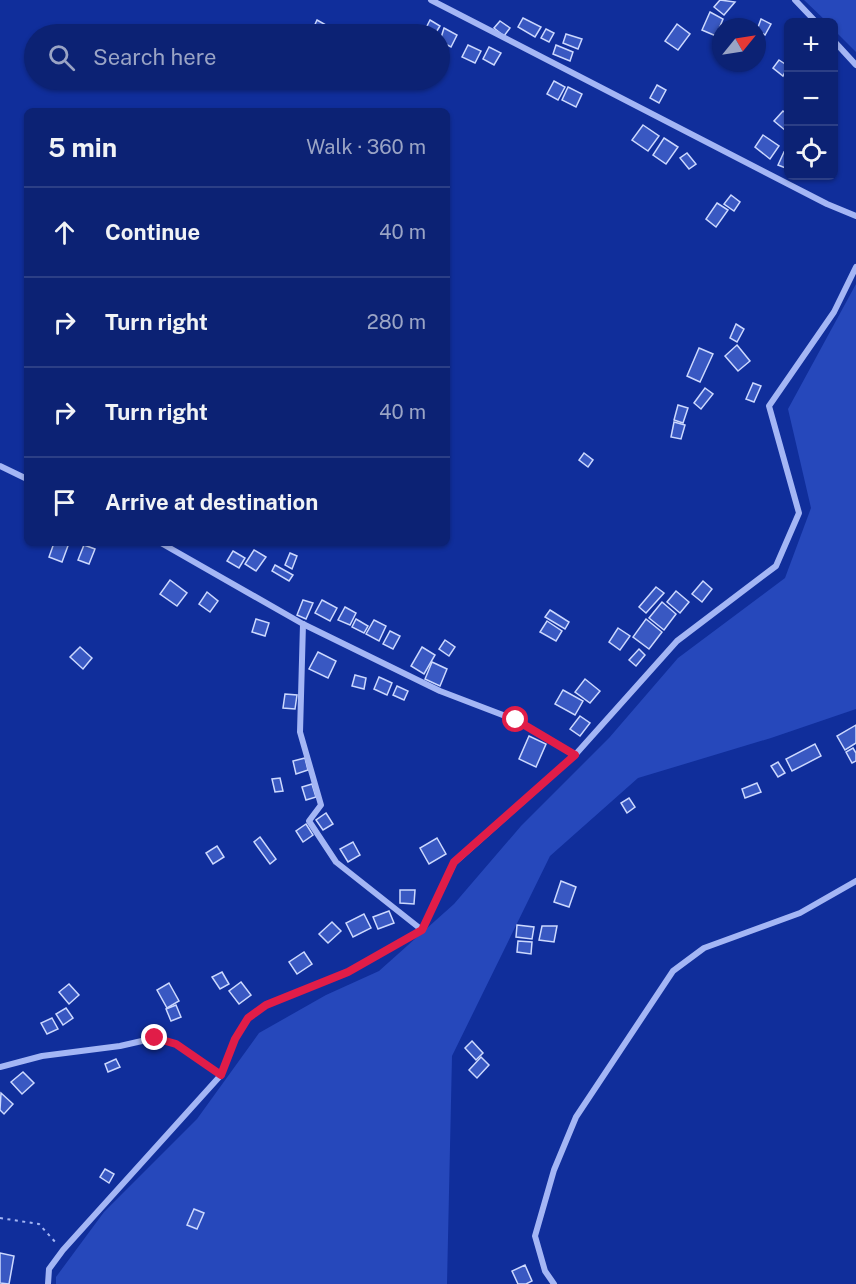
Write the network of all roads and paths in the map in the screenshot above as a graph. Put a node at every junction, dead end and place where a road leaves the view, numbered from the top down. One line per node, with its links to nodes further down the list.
1 (431, 0): 6 (street)
2 (795, 0): 3 (street)
3 (812, 18)
4 (838, 45): 5 (street)
5 (856, 65)
6 (856, 216)
7 (856, 267): 12 (street)
8 (0, 466): 9 (street)
9 (24, 477)
10 (166, 546): 11 (street)
11 (303, 624): 12 (street); 14 (street)
12 (575, 755): 14 (street)
13 (856, 881): 20 (street)
14 (422, 930): 16 (street)
15 (0, 1067): 16 (street)
16 (221, 1075): 18 (street)
17 (0, 1218): 18 (path)
18 (63, 1250): 19 (street)
19 (48, 1284)
20 (554, 1284)

